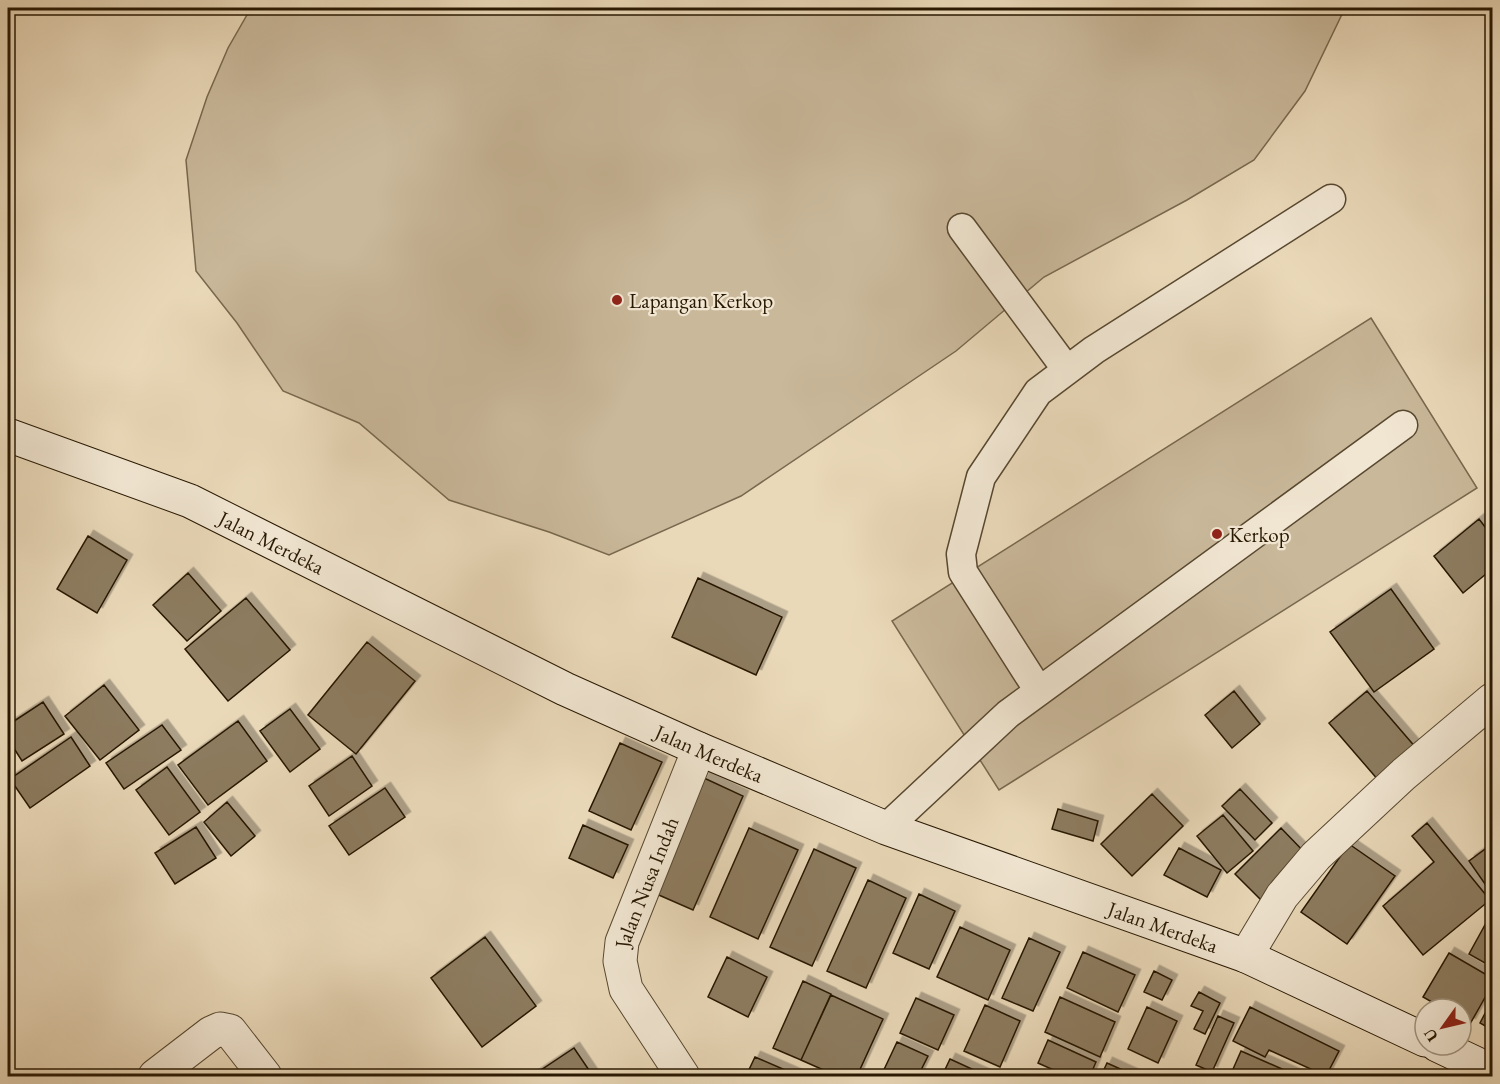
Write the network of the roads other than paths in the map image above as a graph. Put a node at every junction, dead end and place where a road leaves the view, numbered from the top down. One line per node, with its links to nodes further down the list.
1 (1331, 199): 3 (lane)
2 (962, 228): 3 (lane)
3 (1067, 370): 6 (lane)
4 (1403, 425): 6 (lane)
5 (8, 435): 8 (street, Jalan Merdeka)
6 (1039, 691): 9 (lane)
7 (1492, 700): 10 (street)
8 (699, 748): 9 (street, Jalan Merdeka); 16 (street, Jalan Nusa Indah)
9 (886, 828): 10 (street, Jalan Merdeka)
10 (1246, 956): 11 (street, Jalan Merdeka)
11 (1413, 1034)
12 (1462, 1057): 13 (street)
13 (1492, 1071)
14 (155, 1077): 15 (street)
15 (265, 1077)
16 (683, 1077)

